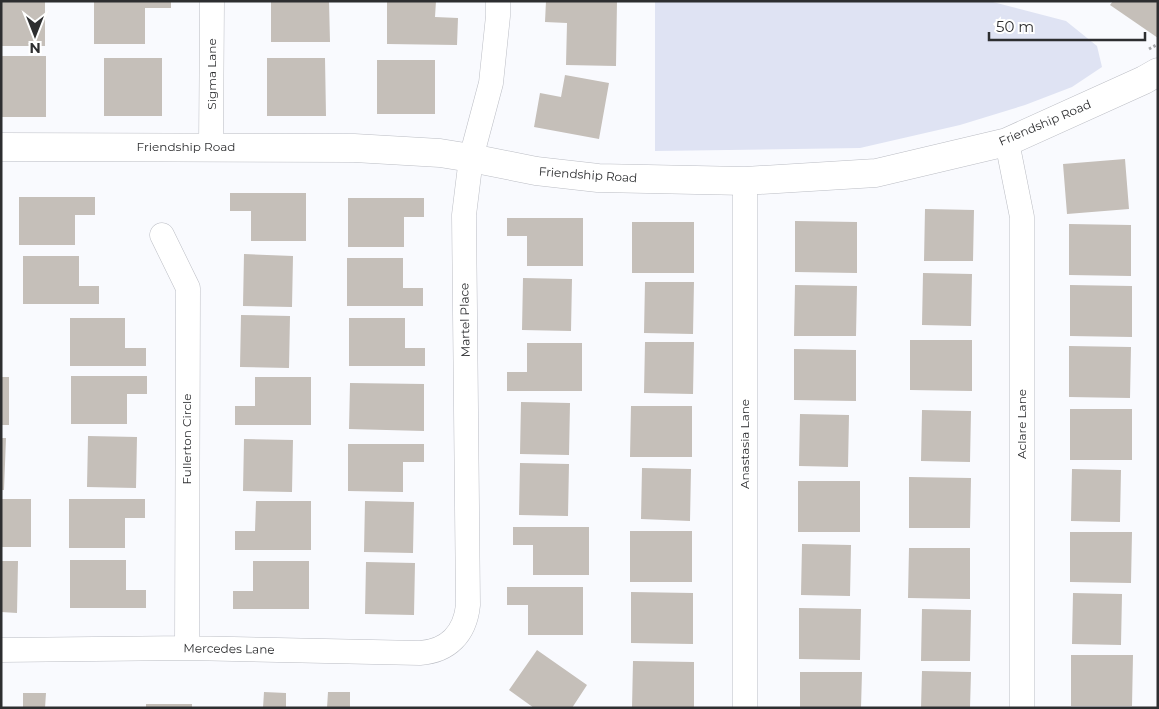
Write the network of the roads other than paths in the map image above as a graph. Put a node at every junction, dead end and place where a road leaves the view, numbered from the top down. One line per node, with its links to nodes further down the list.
1 (212, 1): 6 (street, Sigma Lane)
2 (498, 1): 7 (street, Martel Place)
3 (1150, 62): 4 (street, Friendship Road)
4 (1007, 142): 8 (street, Friendship Road); 14 (street, Aclare Lane)
5 (1, 147): 6 (street, Friendship Road)
6 (212, 147): 7 (street, Friendship Road)
7 (471, 158): 8 (street, Friendship Road); 10 (street, Martel Place)
8 (746, 181): 13 (street, Anastasia Lane)
9 (162, 235): 11 (street, Fullerton Circle)
10 (454, 639): 11 (street, Mercedes Lane)
11 (187, 648): 12 (street, Mercedes Lane)
12 (1, 650)
13 (746, 708)
14 (1022, 708)

